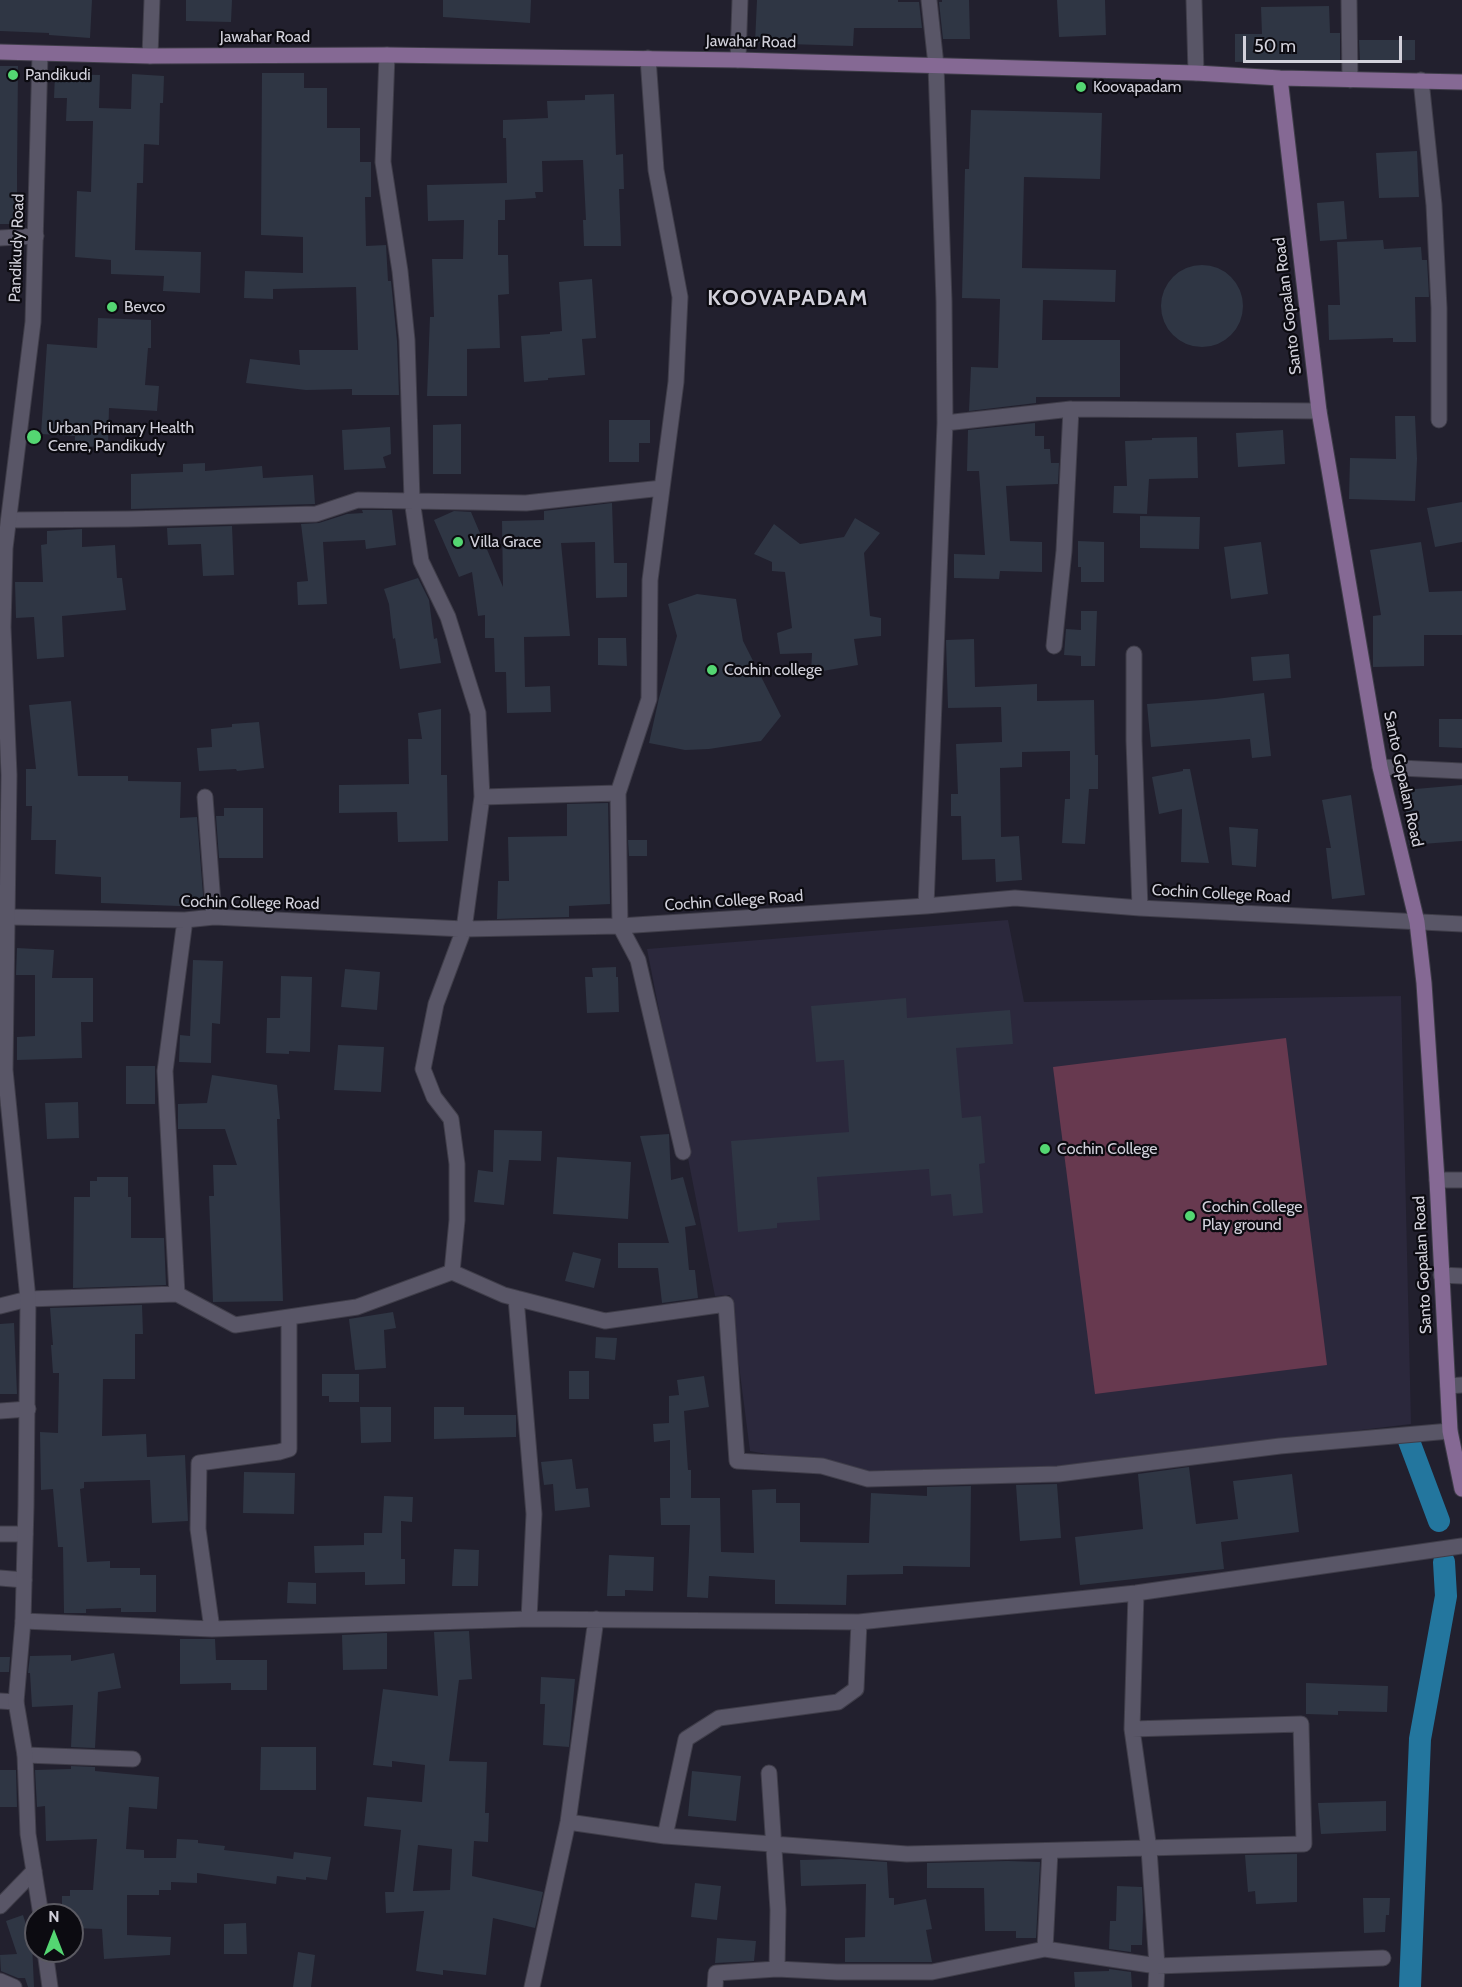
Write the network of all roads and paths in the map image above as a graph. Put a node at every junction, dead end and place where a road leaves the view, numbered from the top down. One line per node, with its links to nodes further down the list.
1 (152, 0): 9 (street)
2 (740, 0): 11 (street)
3 (929, 0): 12 (street)
4 (1194, 0): 13 (street)
5 (1349, 0): 15 (street)
6 (0, 52): 7 (main road, Jawahar Road)
7 (40, 54): 9 (main road, Jawahar Road); 18 (street, Pandikudy Road)
8 (387, 55): 9 (main road, Jawahar Road); 10 (main road, Jawahar Road); 25 (street)
9 (150, 56)
10 (648, 58): 11 (main road, Jawahar Road); 24 (street)
11 (738, 60): 12 (main road, Jawahar Road)
12 (936, 65): 13 (main road, Jawahar Road); 23 (street)
13 (1196, 73): 14 (main road, Jawahar Road)
14 (1280, 78): 15 (main road, Jawahar Road); 21 (main road, Santo Gopalan Road)
15 (1350, 80): 16 (main road, Jawahar Road)
16 (1421, 80): 17 (main road, Jawahar Road); 22 (street)
17 (1462, 82)
18 (36, 236): 19 (street); 26 (street, Pandikudy Road)
19 (0, 238)
20 (1071, 410): 21 (street); 23 (street); 28 (street)
21 (1318, 411): 30 (main road, Santo Gopalan Road)
22 (1439, 420)
23 (945, 423): 36 (street)
24 (662, 488): 25 (street); 33 (street)
25 (412, 500): 26 (street); 35 (street)
26 (9, 520): 27 (street, Pandikudy Road)
27 (3, 547): 32 (street, Pandikudy Road)
28 (1054, 646)
29 (1134, 654): 37 (street)
30 (1380, 767): 31 (street); 41 (main road, Santo Gopalan Road)
31 (1462, 771)
32 (4, 776): 38 (street, Pandikudy Road)
33 (618, 793): 35 (street); 43 (street)
34 (205, 797): 39 (street)
35 (482, 797): 44 (street)
36 (926, 906): 37 (street, Cochin College Road); 43 (street, Cochin College Road)
37 (1140, 908): 41 (street, Cochin College Road)
38 (7, 917): 40 (street, Cochin College Road); 53 (street, Pandikudy Road)
39 (214, 917): 40 (street, Cochin College Road); 44 (street, Cochin College Road)
40 (184, 920): 51 (street)
41 (1417, 922): 42 (street, Cochin College Road); 46 (main road, Santo Gopalan Road)
42 (1462, 924)
43 (620, 926): 44 (street, Cochin College Road); 45 (street)
44 (464, 929): 48 (street)
45 (682, 1152)
46 (1437, 1180): 47 (street); 49 (main road, Santo Gopalan Road)
47 (1462, 1180)
48 (452, 1272): 52 (street); 55 (street)
49 (1441, 1275): 50 (street); 56 (main road, Santo Gopalan Road)
50 (1462, 1276)
51 (177, 1294): 53 (street); 55 (street)
52 (516, 1298): 59 (street); 67 (street)
53 (28, 1299): 54 (street); 57 (street, Pandikudy Road)
54 (0, 1306)
55 (289, 1317): 71 (street)
56 (1455, 1385): 59 (main road, Santo Gopalan Road)
57 (28, 1408): 58 (street); 62 (street, Pandikudy Road)
58 (0, 1411)
59 (1450, 1431): 60 (main road, Santo Gopalan Road)
60 (1462, 1489)
61 (0, 1534): 62 (street)
62 (25, 1534): 65 (street, Pandikudy Road)
63 (1462, 1546): 66 (street)
64 (0, 1578): 65 (street)
65 (24, 1580): 69 (street, Pandikudy Road)
66 (1136, 1593): 70 (street); 74 (street)
67 (529, 1619): 68 (street); 71 (street)
68 (596, 1619): 70 (street); 78 (street)
69 (22, 1621): 71 (street); 73 (street, Pandikudy Road)
70 (859, 1622): 79 (street)
71 (213, 1629)
72 (0, 1701): 73 (street)
73 (16, 1702): 75 (street, Pandikudy Road)
74 (1132, 1729): 81 (street); 81 (street)
75 (25, 1755): 76 (street); 83 (street, Pandikudy Road)
76 (133, 1759)
77 (769, 1773): 80 (street)
78 (568, 1822): 79 (street); 95 (street)
79 (665, 1836): 80 (street)
80 (775, 1845): 82 (street); 90 (street)
81 (1149, 1849): 82 (street); 89 (street)
82 (1050, 1851): 86 (street)
83 (34, 1871): 84 (street, Pandikudy Road); 85 (street)
84 (39, 1903)
85 (0, 1906)
86 (1045, 1949): 89 (street); 91 (street)
87 (1383, 1958): 89 (street)
88 (47, 1963): 94 (street)
89 (1157, 1966): 97 (street)
90 (777, 1969): 91 (street); 96 (street)
91 (837, 1979)
92 (0, 1981): 93 (street)
93 (14, 1987)
94 (50, 1987)
95 (532, 1987)
96 (715, 1987)
97 (1156, 1987)

